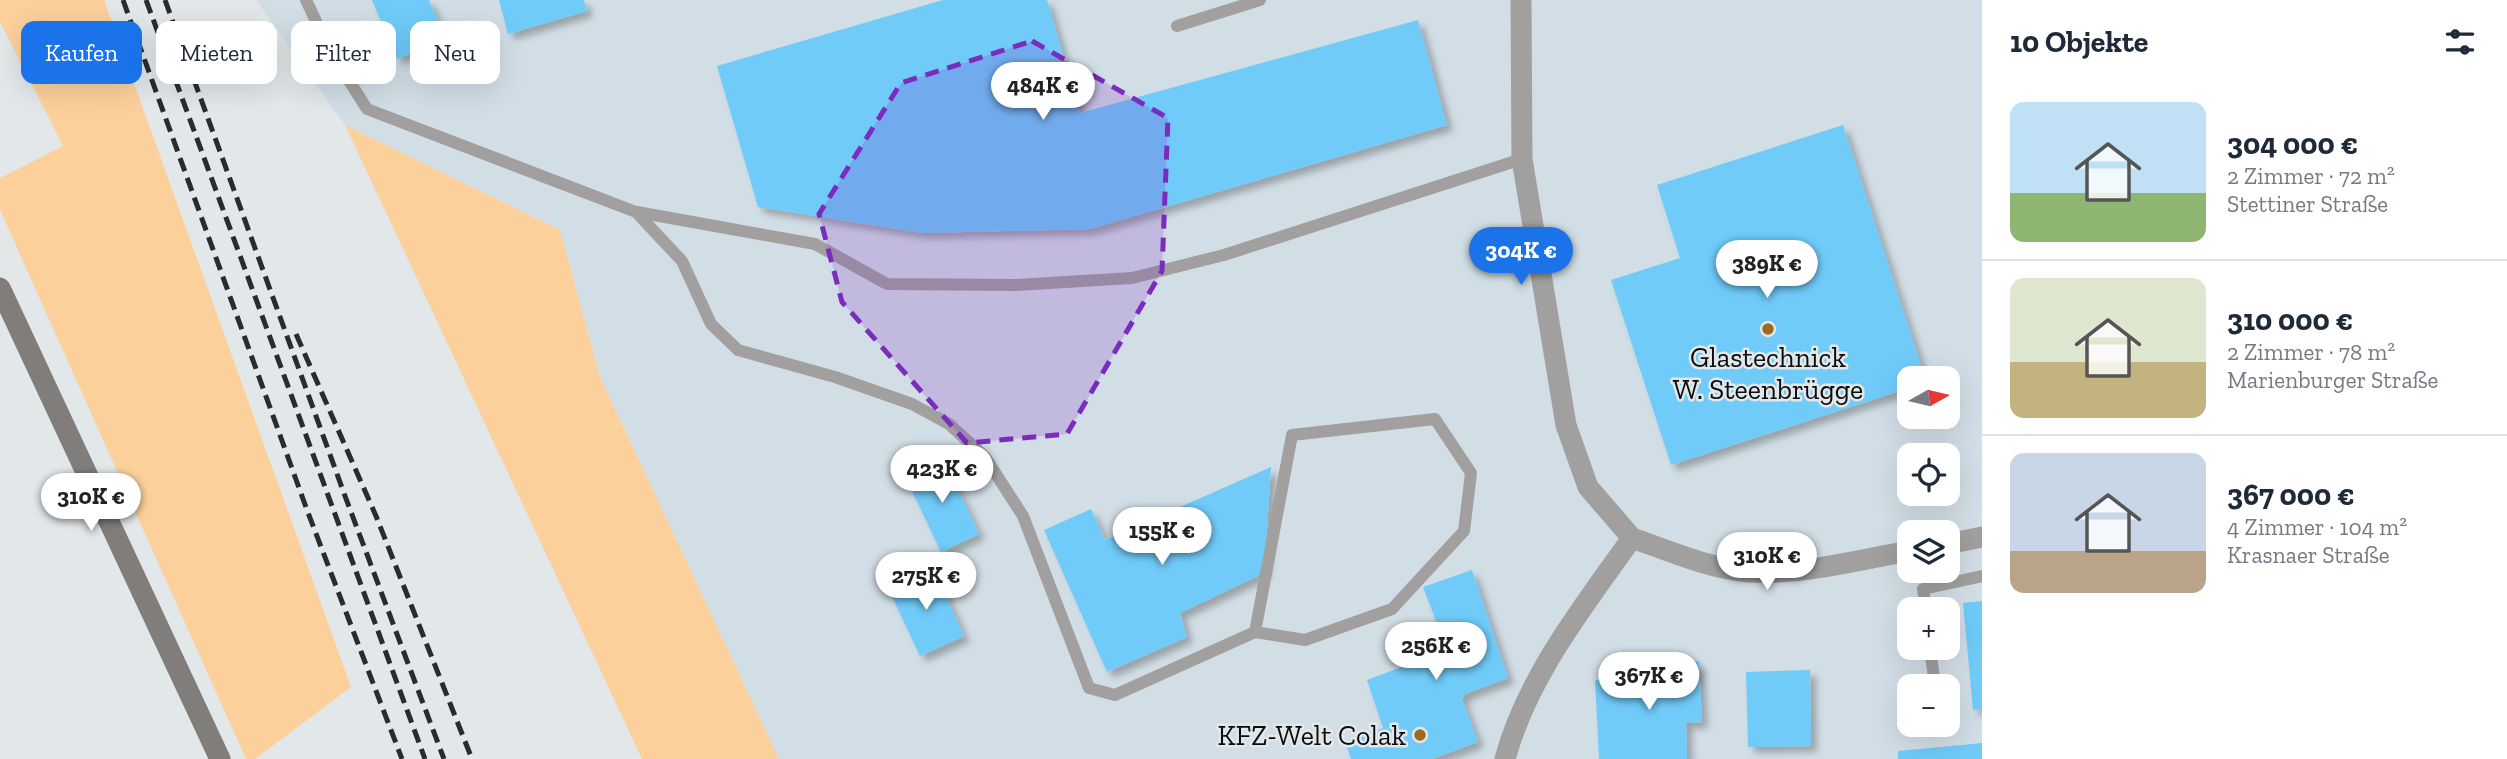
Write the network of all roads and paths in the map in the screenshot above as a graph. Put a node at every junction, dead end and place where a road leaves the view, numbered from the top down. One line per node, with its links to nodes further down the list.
1 (306, 0): 6 (lane)
2 (1260, 0): 4 (lane)
3 (1521, 0): 5 (street)
4 (1177, 26)
5 (1522, 159): 6 (lane); 9 (street)
6 (636, 212): 14 (lane)
7 (0, 288): 15 (main road)
8 (1982, 537): 10 (street)
9 (1632, 538): 11 (street); 16 (street)
10 (1960, 542)
11 (1897, 553)
12 (1982, 576): 13 (lane)
13 (1924, 597)
14 (1255, 632): 14 (lane)
15 (220, 759)
16 (1505, 759)

